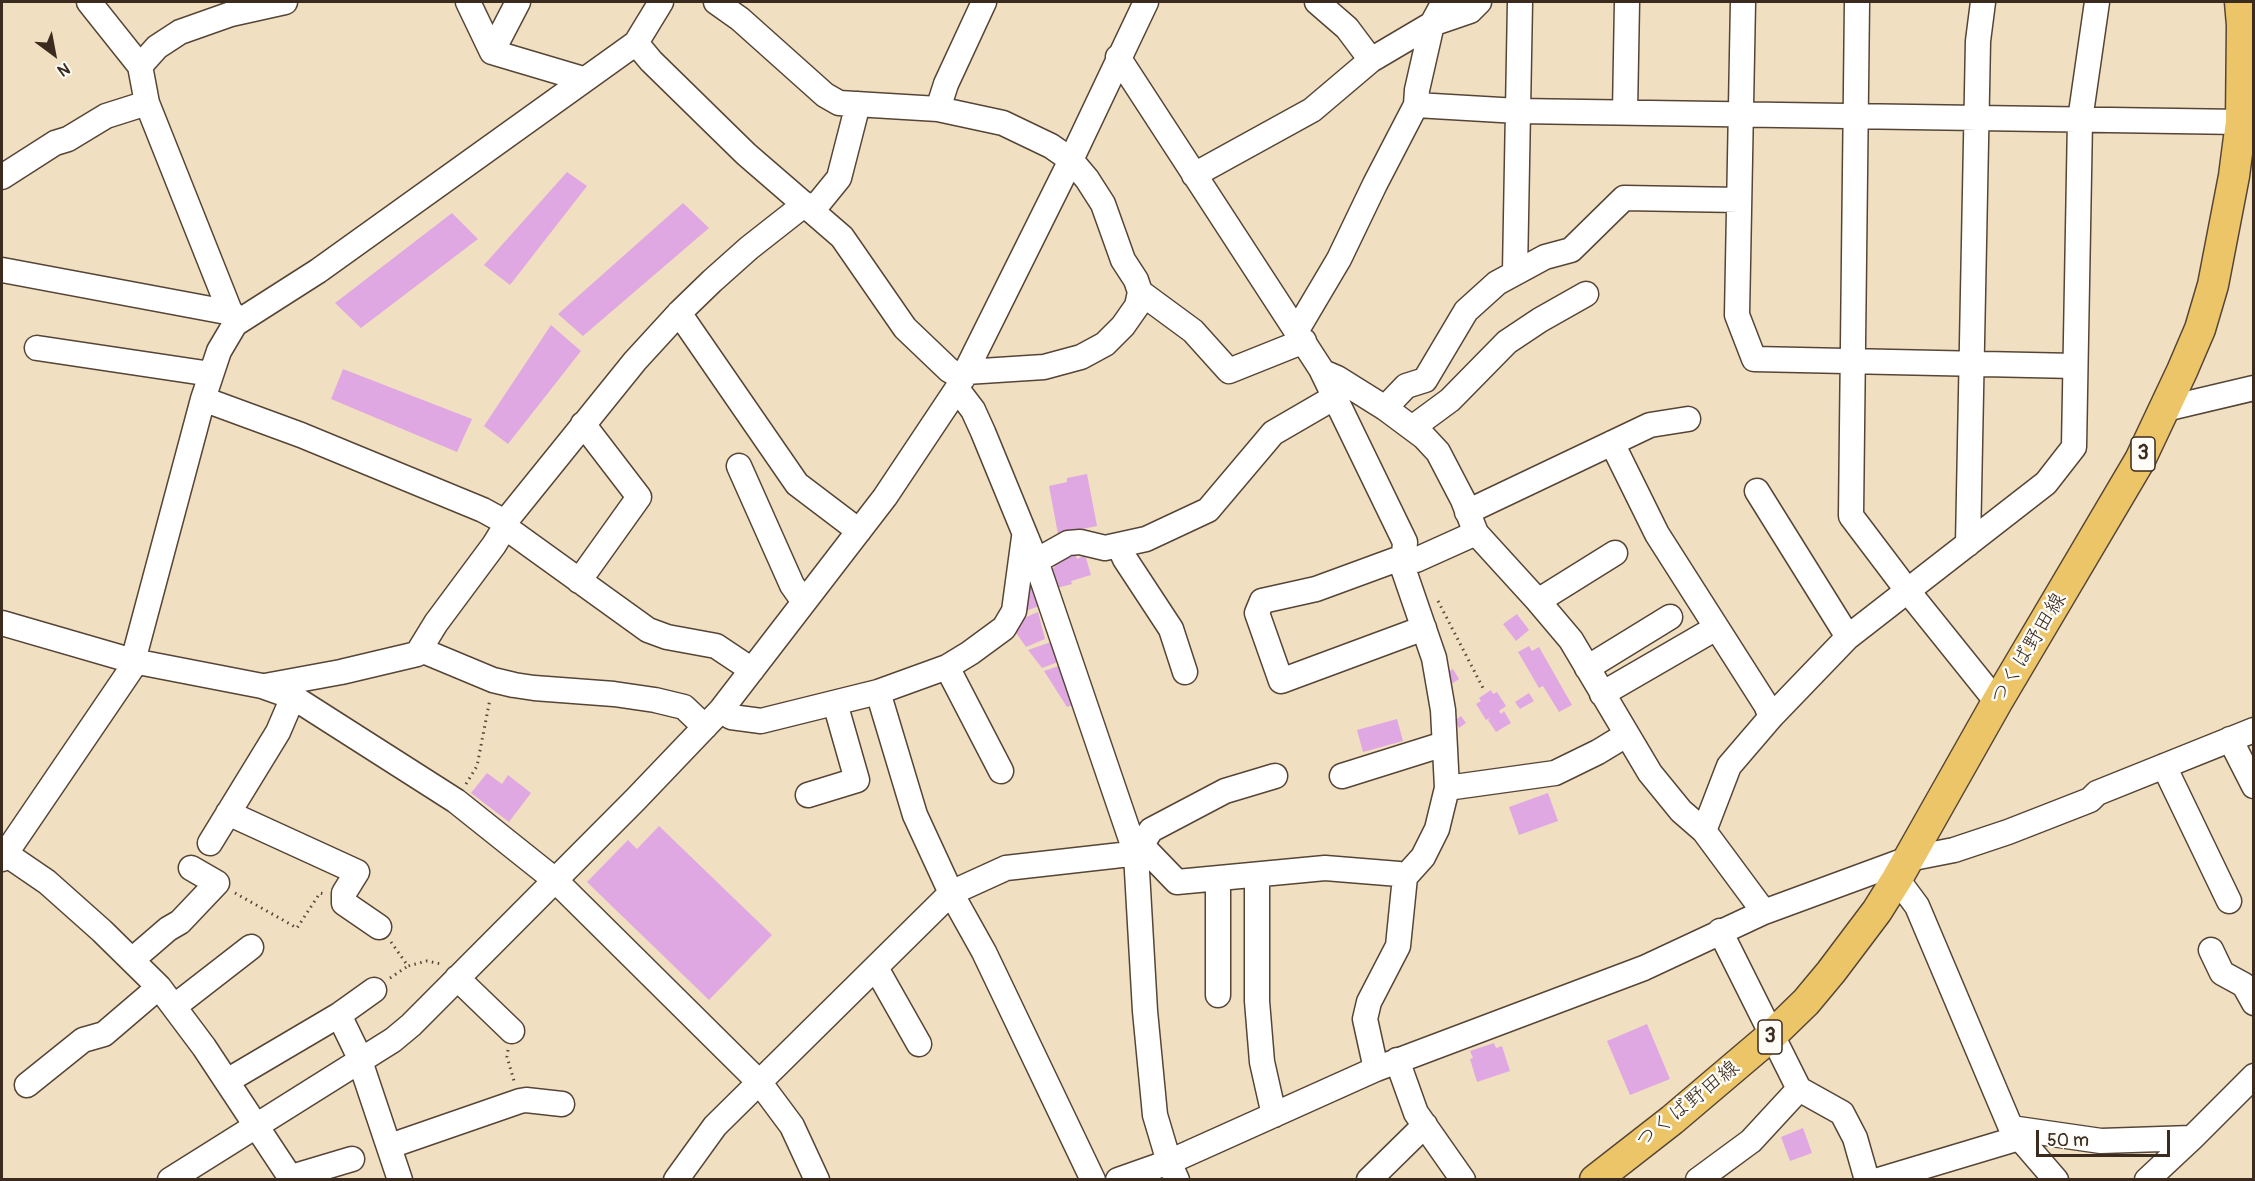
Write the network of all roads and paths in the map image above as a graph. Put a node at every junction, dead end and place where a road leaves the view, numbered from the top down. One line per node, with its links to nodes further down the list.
1 (88, 2): 24 (street)
2 (285, 2): 24 (street)
3 (468, 2): 21 (street)
4 (518, 2): 21 (street)
5 (661, 2): 20 (street)
6 (716, 2): 27 (street)
7 (984, 2): 29 (street)
8 (1146, 2): 22 (street)
9 (1317, 2): 23 (street)
10 (1444, 2): 19 (street)
11 (1520, 2): 30 (street)
12 (1627, 2): 31 (street)
13 (1743, 2): 32 (street)
14 (1857, 2): 33 (street)
15 (1983, 2): 34 (street)
16 (2097, 2): 35 (street)
17 (2240, 2): 36 (main road, つくば野田線 / 3)
18 (1475, 6): 19 (street)
19 (1432, 24): 23 (street); 28 (street)
20 (636, 43): 25 (street); 42 (street)
21 (492, 52): 25 (street)
22 (1118, 57): 37 (street); 39 (street)
23 (1371, 60): 39 (street)
24 (140, 66): 26 (street)
25 (583, 79): 48 (street)
26 (147, 103): 40 (street); 48 (street)
27 (858, 104): 29 (street); 42 (street)
28 (1416, 105): 30 (street); 49 (street)
29 (938, 109): 37 (street)
30 (1518, 111): 31 (street); 44 (street)
31 (1626, 112): 32 (street)
32 (1741, 114): 33 (street); 41 (street)
33 (1857, 116): 34 (street); 51 (street)
34 (1977, 119): 35 (street); 52 (street)
35 (2080, 120): 36 (street); 53 (street)
36 (2241, 122): 38 (main road, つくば野田線 / 3)
37 (1071, 160): 45 (street); 56 (street)
38 (2244, 173): 61 (main road, つくば野田線 / 3)
39 (1194, 175): 49 (street)
40 (2, 177)
41 (1739, 200): 44 (street); 51 (street)
42 (809, 207): 47 (street); 56 (street)
43 (2, 270): 48 (street)
44 (1515, 272): 60 (street)
45 (1140, 292): 49 (street); 56 (street)
46 (1586, 294): 64 (street)
47 (679, 313): 63 (street); 70 (street)
48 (234, 319): 55 (street)
49 (1300, 336): 54 (street)
50 (37, 348): 55 (street)
51 (1851, 361): 52 (street); 78 (street)
52 (1972, 364): 53 (street); 72 (street)
53 (2075, 366): 72 (street)
54 (1323, 372): 58 (street); 60 (street)
55 (211, 374): 59 (street)
56 (962, 380): 70 (street); 71 (street)
57 (2253, 387): 61 (street)
58 (1335, 398): 73 (street); 75 (street)
59 (202, 399): 69 (street); 88 (street)
60 (1384, 408): 64 (street)
61 (2166, 409): 99 (main road, つくば野田線 / 3)
62 (1688, 419): 65 (street)
63 (582, 424): 69 (street); 77 (street)
64 (1412, 428): 68 (street)
65 (1612, 443): 68 (street); 85 (street)
66 (739, 466): 81 (street)
67 (1757, 491): 86 (street)
68 (1472, 523): 75 (street); 80 (street)
69 (505, 525): 77 (street); 87 (street)
70 (859, 531): 81 (street)
71 (1024, 534): 76 (street); 89 (street)
72 (1968, 544): 78 (street)
73 (1119, 546): 76 (street); 92 (street)
74 (1615, 553): 80 (street)
75 (1404, 557): 84 (street); 84 (street)
76 (1035, 561): 119 (street)
77 (579, 581): 91 (street)
78 (1907, 591): 86 (street); 99 (street)
79 (1437, 600): 95 (path)
80 (1538, 601): 90 (street)
81 (804, 602): 91 (street)
82 (1670, 617): 90 (street)
83 (2, 623): 88 (street)
84 (1424, 627): 106 (street)
85 (1716, 628): 97 (street); 101 (street)
86 (1848, 637): 101 (street)
87 (421, 650): 93 (street); 94 (street)
88 (135, 661): 94 (street); 118 (street)
89 (947, 666): 96 (street); 108 (street)
90 (1587, 668): 97 (street)
91 (752, 670): 102 (street)
92 (1185, 672)
93 (493, 680): 102 (street); 114 (path)
94 (262, 686): 98 (street)
95 (1484, 690)
96 (878, 692): 100 (street); 127 (street)
97 (1602, 694): 104 (street)
98 (293, 697): 114 (street); 115 (street)
99 (1997, 702): 121 (main road, つくば野田線 / 3)
100 (834, 703): 102 (street); 113 (street)
101 (1770, 717): 116 (street)
102 (713, 719): 125 (street)
103 (2253, 730): 105 (street)
104 (1626, 735): 112 (street); 116 (street)
105 (2230, 739): 107 (street); 111 (street)
106 (1444, 744): 110 (street); 112 (street)
107 (2164, 766): 121 (street); 129 (street)
108 (1001, 771)
109 (1275, 776): 119 (street)
110 (1342, 776)
111 (2253, 786)
112 (1447, 788): 123 (street)
113 (808, 795)
114 (456, 801): 125 (street)
115 (228, 813): 117 (street); 128 (street)
116 (1704, 831): 130 (street)
117 (210, 843)
118 (4, 854): 135 (street)
119 (1136, 854): 124 (street); 127 (street); 163 (street)
120 (190, 868): 126 (street)
121 (1902, 869): 130 (street); 145 (main road, つくば野田線 / 3); 159 (street)
122 (1257, 875): 123 (street); 124 (street); 156 (street)
123 (1405, 877): 148 (street)
124 (1218, 879): 140 (street)
125 (555, 880): 137 (street); 150 (street)
126 (217, 883): 128 (path); 135 (street)
127 (951, 893): 136 (street); 168 (street)
128 (344, 899): 131 (street)
129 (2229, 901)
130 (1764, 912): 132 (street)
131 (379, 927): 137 (path)
132 (1720, 931): 145 (street); 148 (street)
133 (251, 947): 142 (street)
134 (2211, 950): 141 (street)
135 (132, 960): 138 (street)
136 (876, 968): 146 (street); 150 (street)
137 (457, 978): 144 (street); 147 (street)
138 (159, 987): 142 (street); 152 (street)
139 (374, 990): 143 (street)
140 (1218, 995)
141 (2253, 1003)
142 (175, 1006): 149 (street)
143 (339, 1015): 147 (street); 149 (street)
144 (512, 1031): 154 (path)
145 (1771, 1036): 153 (street); 172 (main road, つくば野田線 / 3)
146 (919, 1044)
147 (360, 1061): 158 (street); 161 (street)
148 (1387, 1064): 156 (street); 157 (street)
149 (227, 1081): 158 (street)
150 (760, 1083): 166 (street); 167 (street)
151 (2250, 1084): 160 (street)
152 (27, 1085)
153 (1799, 1089): 173 (street); 174 (street)
154 (520, 1101): 155 (street); 161 (street)
155 (562, 1104)
156 (1274, 1114): 163 (street)
157 (1420, 1119): 170 (street); 171 (street)
158 (257, 1126): 162 (street); 164 (street)
159 (2015, 1133): 160 (street); 175 (street); 176 (street)
160 (2192, 1138): 177 (street)
161 (390, 1146): 165 (street)
162 (352, 1159)
163 (1173, 1171): 169 (street)
164 (170, 1179)
165 (400, 1179)
166 (676, 1179)
167 (817, 1179)
168 (1093, 1179)
169 (1118, 1179)
170 (1369, 1179)
171 (1463, 1179)
172 (1595, 1179)
173 (1698, 1179)
174 (1867, 1179)
175 (1879, 1179)
176 (2056, 1179)
177 (2147, 1179)

